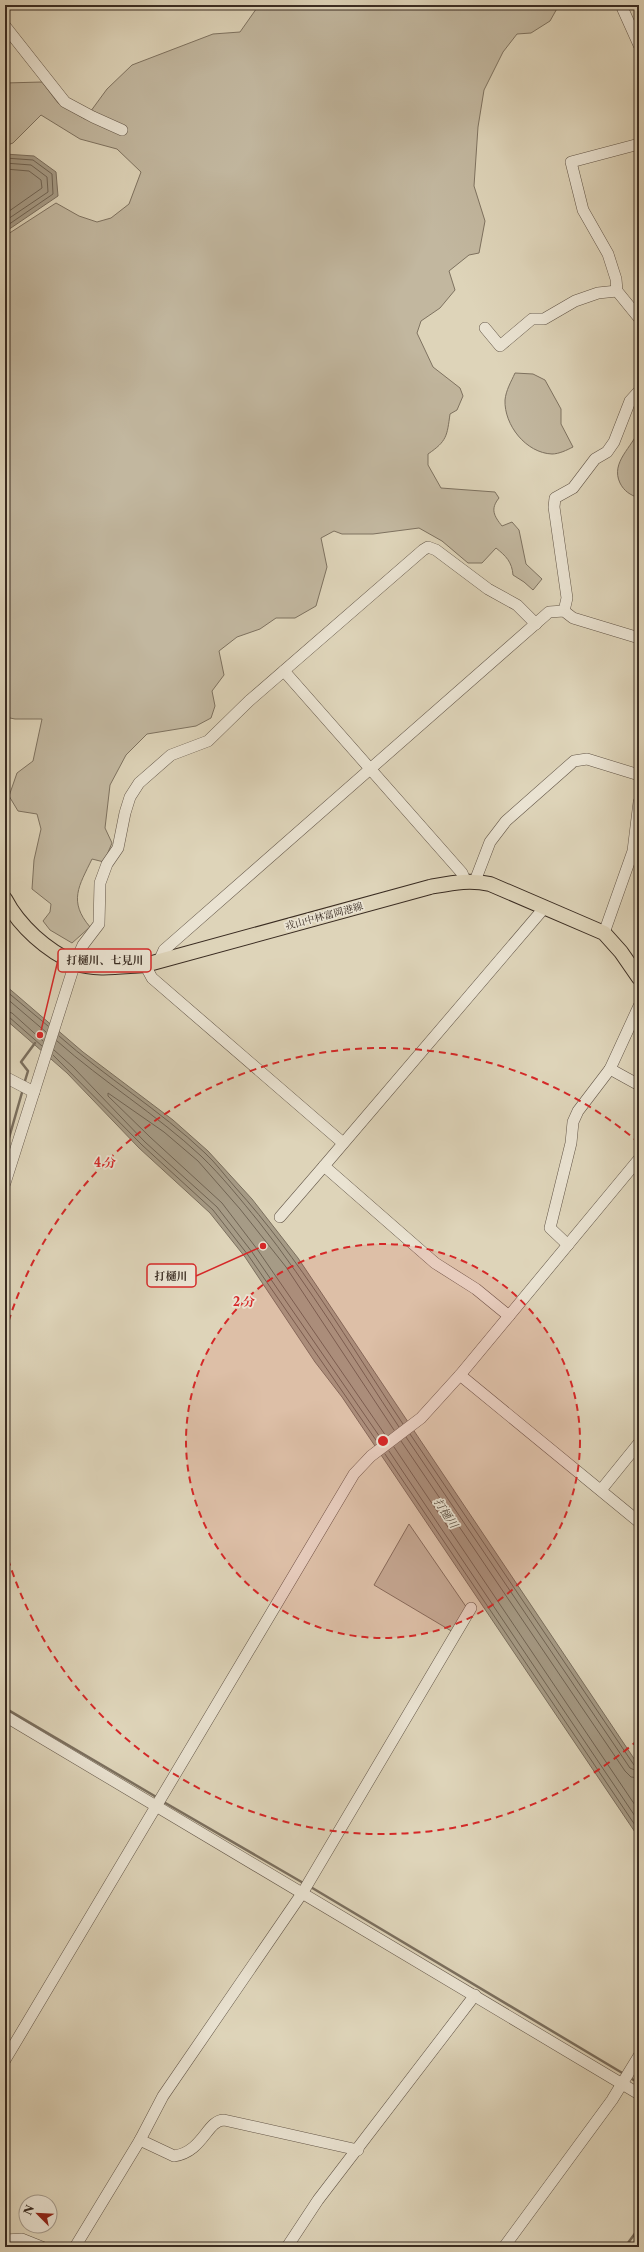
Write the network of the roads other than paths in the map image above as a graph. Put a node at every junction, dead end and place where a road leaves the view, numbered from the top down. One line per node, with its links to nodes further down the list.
1 (621, 5): 3 (street)
2 (5, 26): 4 (street)
3 (639, 45)
4 (122, 130)
5 (639, 144): 6 (street)
6 (617, 291): 7 (street); 8 (street)
7 (639, 318)
8 (485, 328)
9 (639, 391): 10 (street)
10 (564, 611): 11 (street); 12 (street)
11 (536, 624): 13 (street); 14 (street)
12 (639, 638)
13 (284, 671): 14 (street); 22 (street)
14 (371, 769): 18 (street); 23 (street)
15 (639, 775): 18 (street)
16 (639, 802): 17 (street)
17 (637, 840): 21 (street)
18 (470, 881): 20 (main road, 戎山中林富岡港線); 23 (main road, 戎山中林富岡港線)
19 (5, 899): 22 (main road, 戎山中林富岡港線)
20 (545, 907): 21 (main road, 戎山中林富岡港線); 30 (street)
21 (604, 933): 24 (main road, 戎山中林富岡港線)
22 (75, 963): 23 (main road, 戎山中林富岡港線); 29 (street)
23 (152, 963): 30 (street)
24 (639, 978)
25 (639, 1006): 26 (street)
26 (610, 1068): 28 (street); 35 (street)
27 (5, 1076): 29 (street)
28 (639, 1085)
29 (34, 1092): 33 (street)
30 (343, 1143): 32 (street)
31 (639, 1159): 35 (street)
32 (324, 1166): 34 (street); 36 (street)
33 (5, 1183)
34 (280, 1217)
35 (568, 1245): 36 (street)
36 (509, 1316): 37 (street)
37 (460, 1375): 39 (street); 43 (street)
38 (639, 1443): 39 (street)
39 (600, 1490): 40 (street)
40 (639, 1522)
41 (471, 1608): 44 (street)
42 (5, 1716): 43 (street)
43 (157, 1805): 44 (street); 47 (street)
44 (303, 1892): 45 (street); 50 (street)
45 (475, 1995): 48 (street); 51 (street)
46 (639, 2056): 48 (street)
47 (5, 2060)
48 (622, 2084): 49 (street); 56 (street)
49 (639, 2094)
50 (140, 2140): 51 (street); 54 (street)
51 (358, 2150): 55 (street)
52 (5, 2240): 53 (street)
53 (42, 2247)
54 (74, 2247)
55 (287, 2247)
56 (504, 2247)

